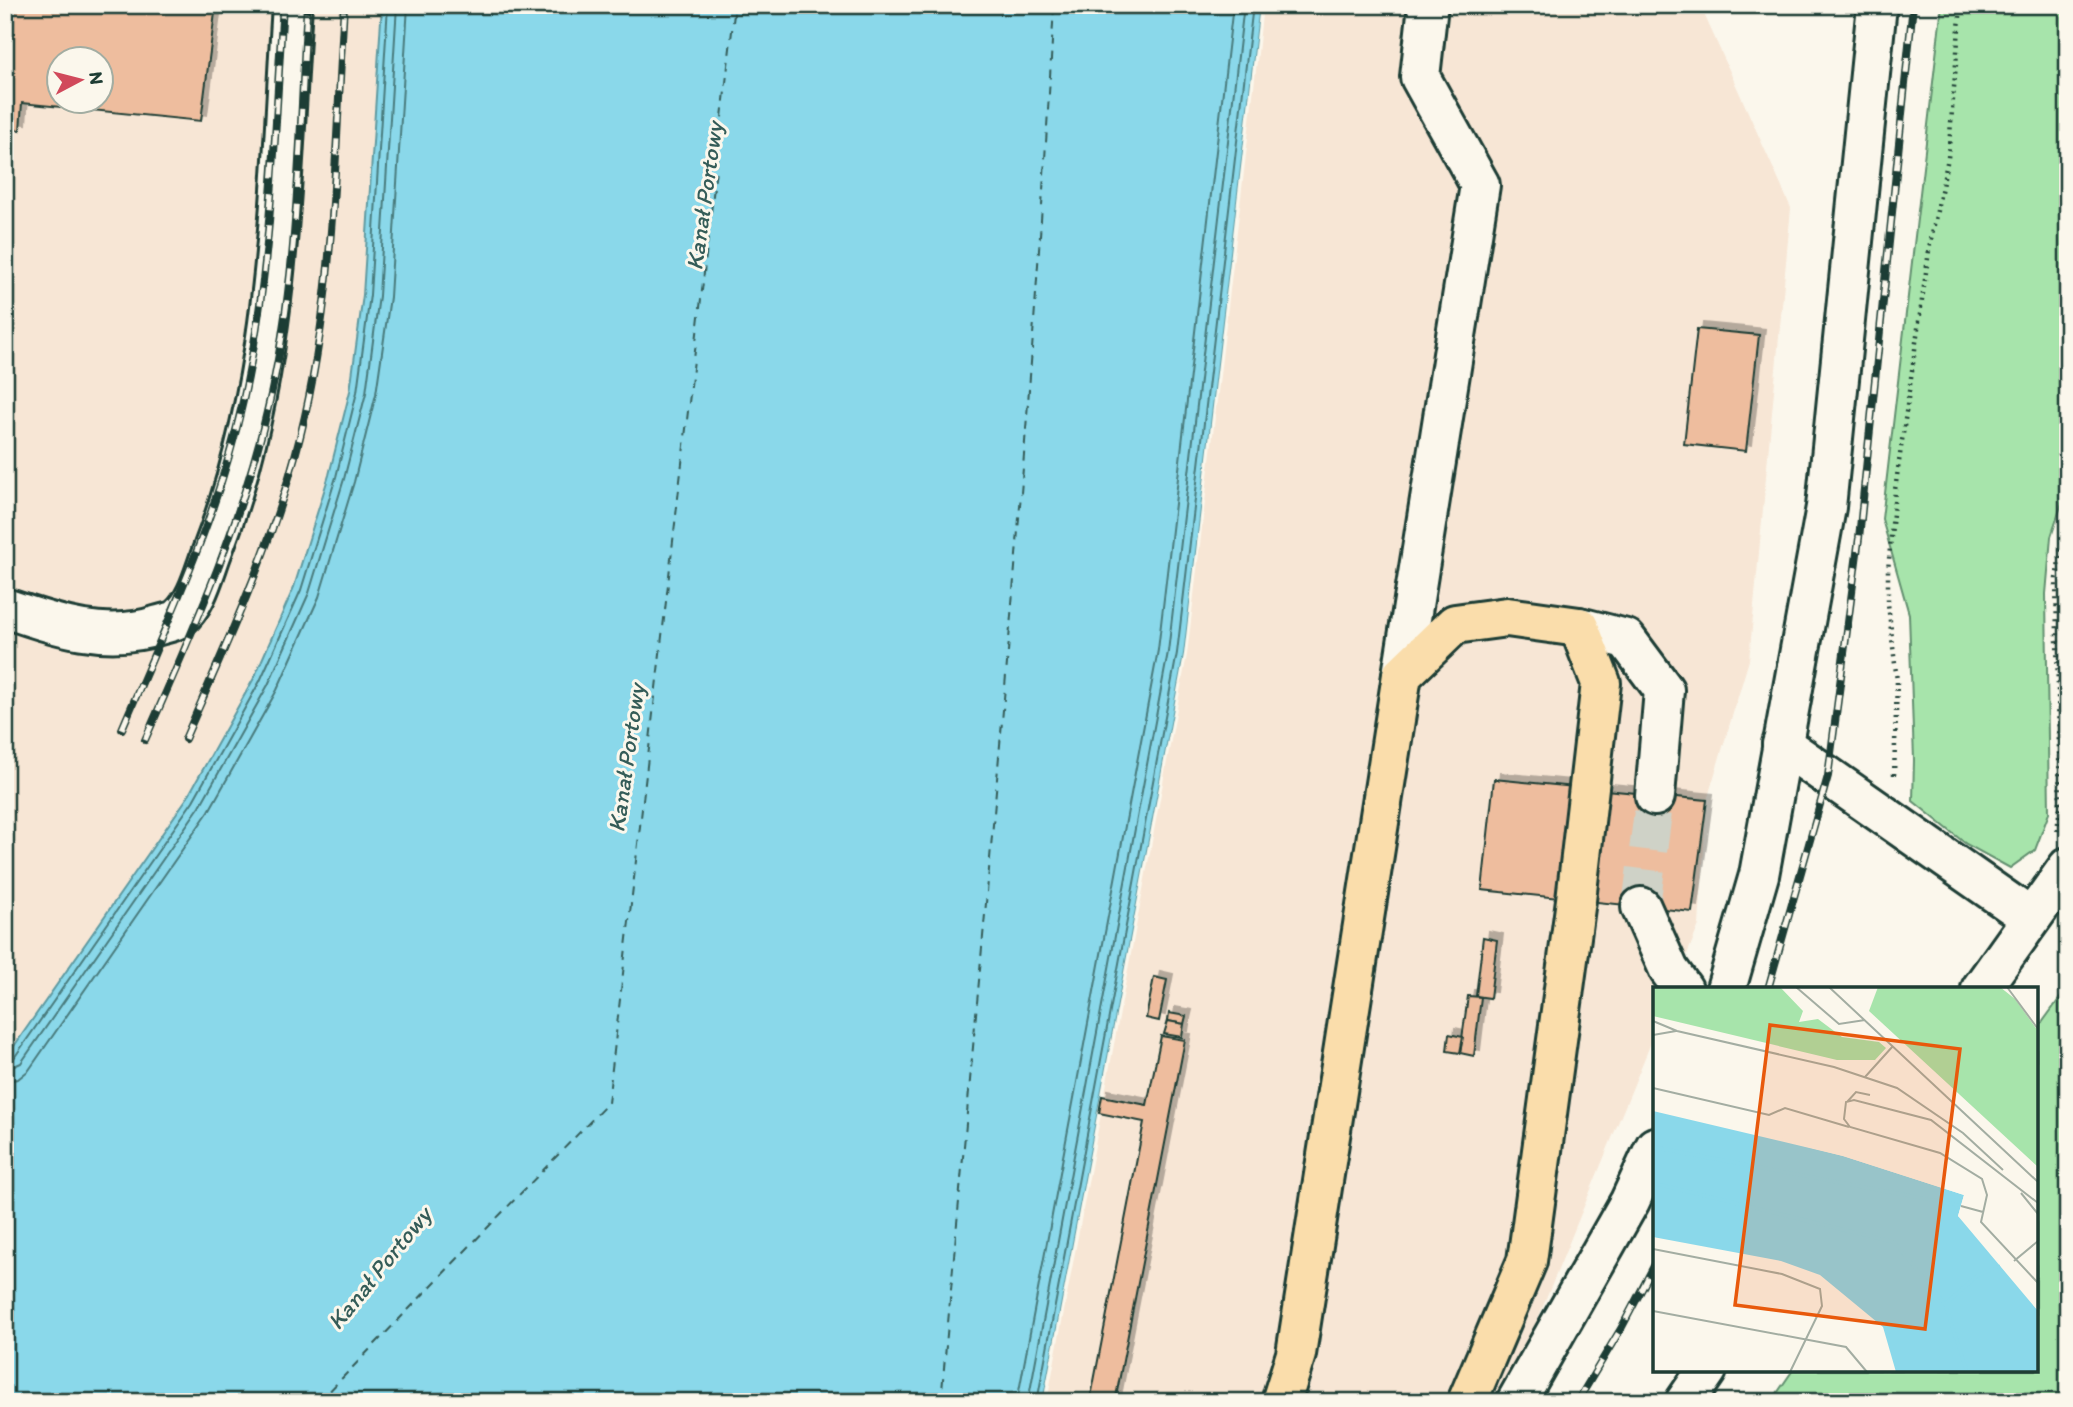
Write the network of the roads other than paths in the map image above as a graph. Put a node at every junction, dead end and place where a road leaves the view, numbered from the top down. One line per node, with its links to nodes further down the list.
1 (292, 5): 4 (street)
2 (1428, 5): 6 (street)
3 (1877, 5): 7 (street)
4 (5, 608)
5 (1579, 627): 6 (highway); 8 (street); 18 (highway)
6 (1402, 675): 17 (highway)
7 (1782, 744): 11 (street); 13 (street)
8 (1655, 796)
9 (2062, 851): 11 (street)
10 (1641, 906): 12 (street)
11 (2031, 918): 14 (street)
12 (1682, 987)
13 (1727, 987)
14 (1982, 987)
15 (1653, 1151): 19 (street)
16 (1706, 1372): 20 (street)
17 (1281, 1402)
18 (1467, 1402)
19 (1516, 1402)
20 (1685, 1402)

